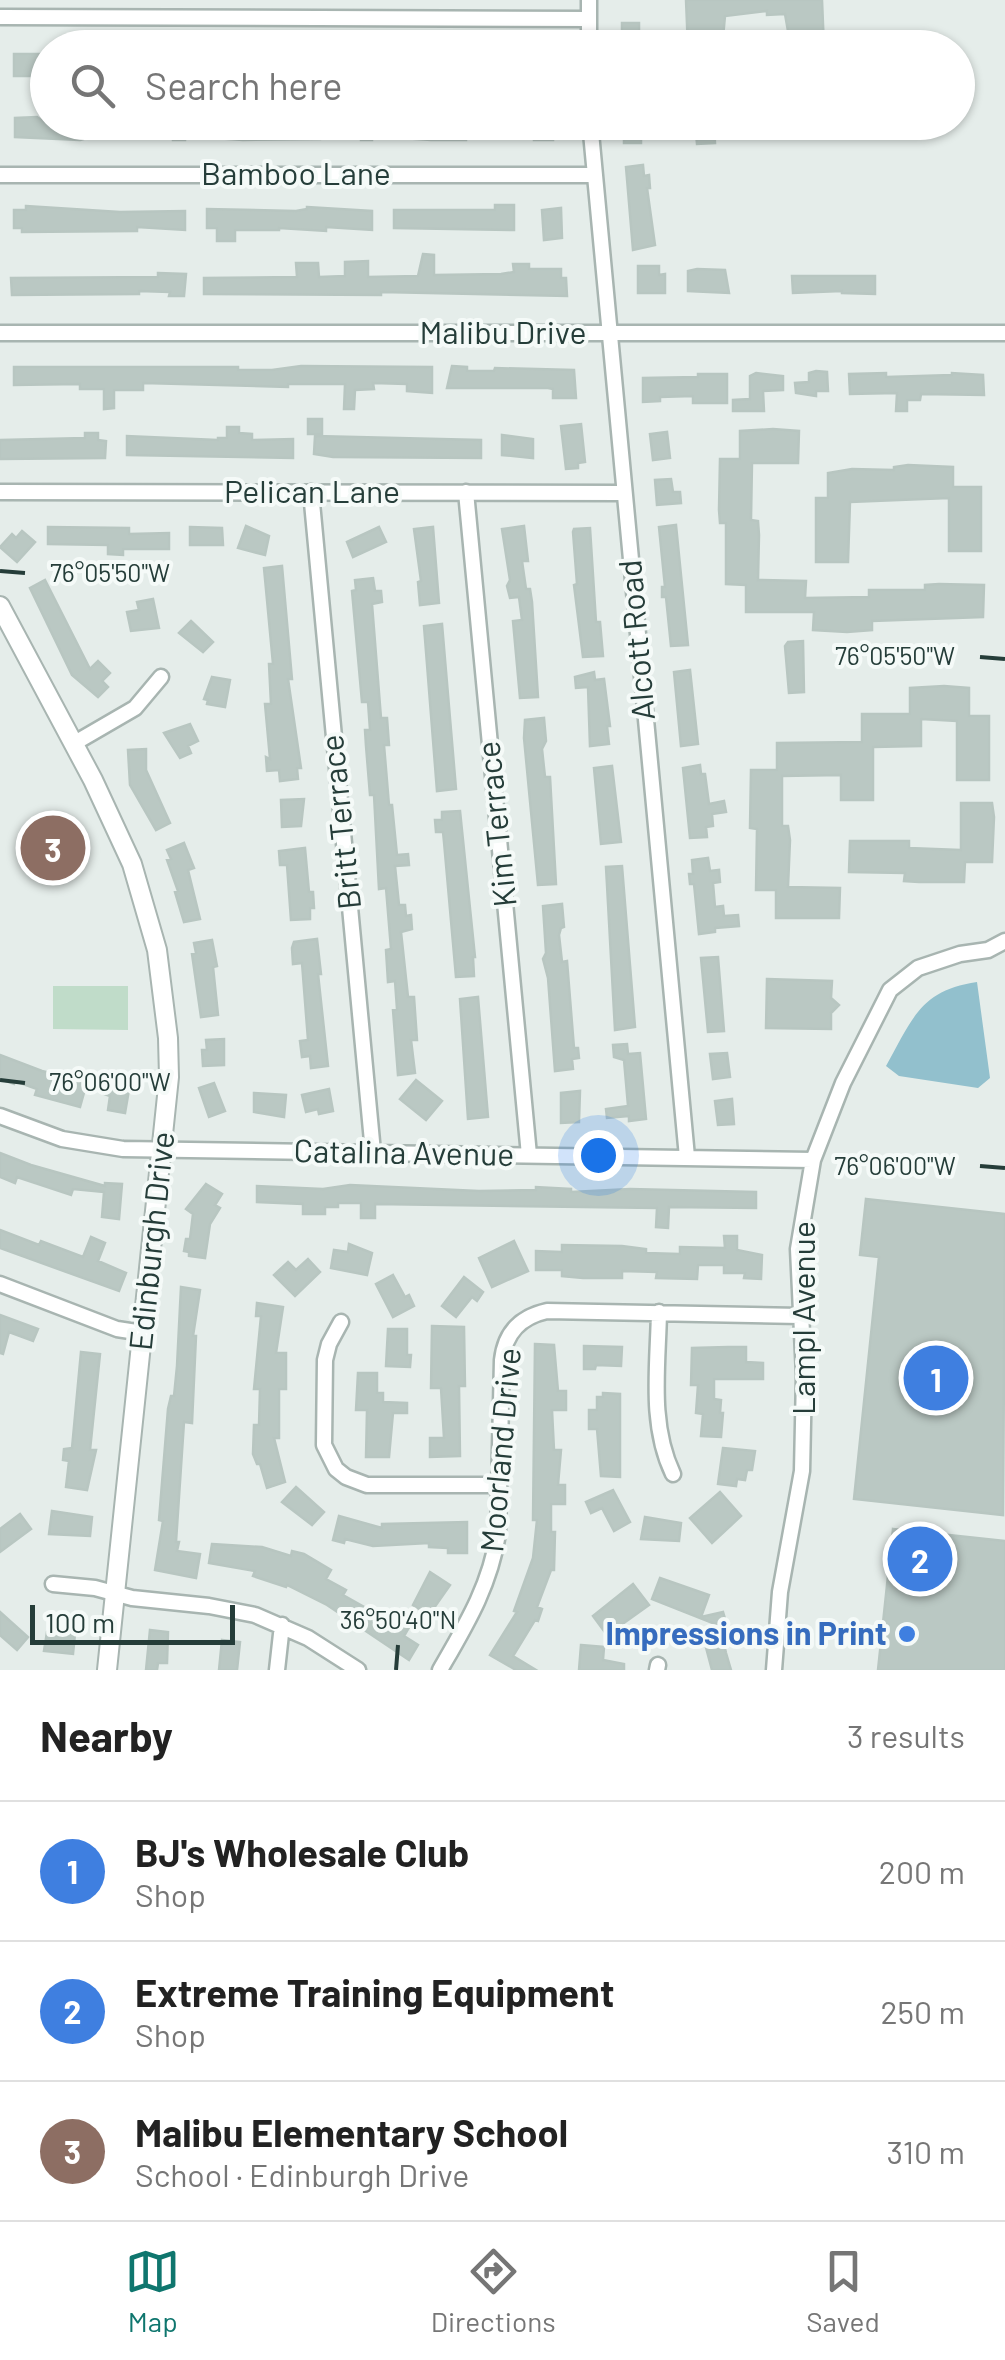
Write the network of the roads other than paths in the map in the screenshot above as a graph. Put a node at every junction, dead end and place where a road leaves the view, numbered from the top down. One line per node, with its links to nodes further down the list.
1 (589, 0): 3 (street)
2 (0, 18): 3 (street)
3 (589, 18): 4 (street)
4 (589, 30)
5 (591, 140): 7 (street, Alcott Road)
6 (0, 174): 7 (street, Bamboo Lane)
7 (592, 175): 9 (street, Alcott Road)
8 (0, 333): 9 (street, Malibu Drive)
9 (608, 333): 10 (street, Malibu Drive); 14 (street, Alcott Road)
10 (1005, 333)
11 (0, 492): 12 (street, Pelican Lane)
12 (311, 492): 13 (street, Pelican Lane); 21 (street, Britt Terrace)
13 (466, 492): 14 (street, Pelican Lane); 22 (street, Kim Terrace)
14 (623, 494): 23 (street, Alcott Road)
15 (0, 606): 17 (street, Edinburgh Drive)
16 (161, 677): 17 (street)
17 (73, 744): 20 (street, Edinburgh Drive)
18 (1005, 941): 24 (street, Lampl Avenue)
19 (0, 1116): 20 (street, Catalina Avenue)
20 (162, 1150): 21 (street, Catalina Avenue); 29 (street, Edinburgh Drive)
21 (373, 1152): 22 (street, Catalina Avenue)
22 (528, 1155): 23 (street, Catalina Avenue)
23 (687, 1157): 24 (street, Catalina Avenue)
24 (813, 1160): 27 (street, Lampl Avenue)
25 (0, 1284): 29 (street)
26 (658, 1312): 27 (street, Moorland Drive); 30 (street); 31 (street, Moorland Drive)
27 (800, 1316): 39 (street, Lampl Avenue)
28 (341, 1322): 31 (street)
29 (143, 1333): 33 (street, Edinburgh Drive)
30 (674, 1474)
31 (500, 1485): 38 (street, Moorland Drive)
32 (53, 1584): 33 (street)
33 (115, 1593): 34 (street); 35 (street, Edinburgh Drive)
34 (282, 1625): 36 (street); 37 (street)
35 (107, 1670)
36 (277, 1670)
37 (358, 1670)
38 (440, 1670)
39 (774, 1670)

